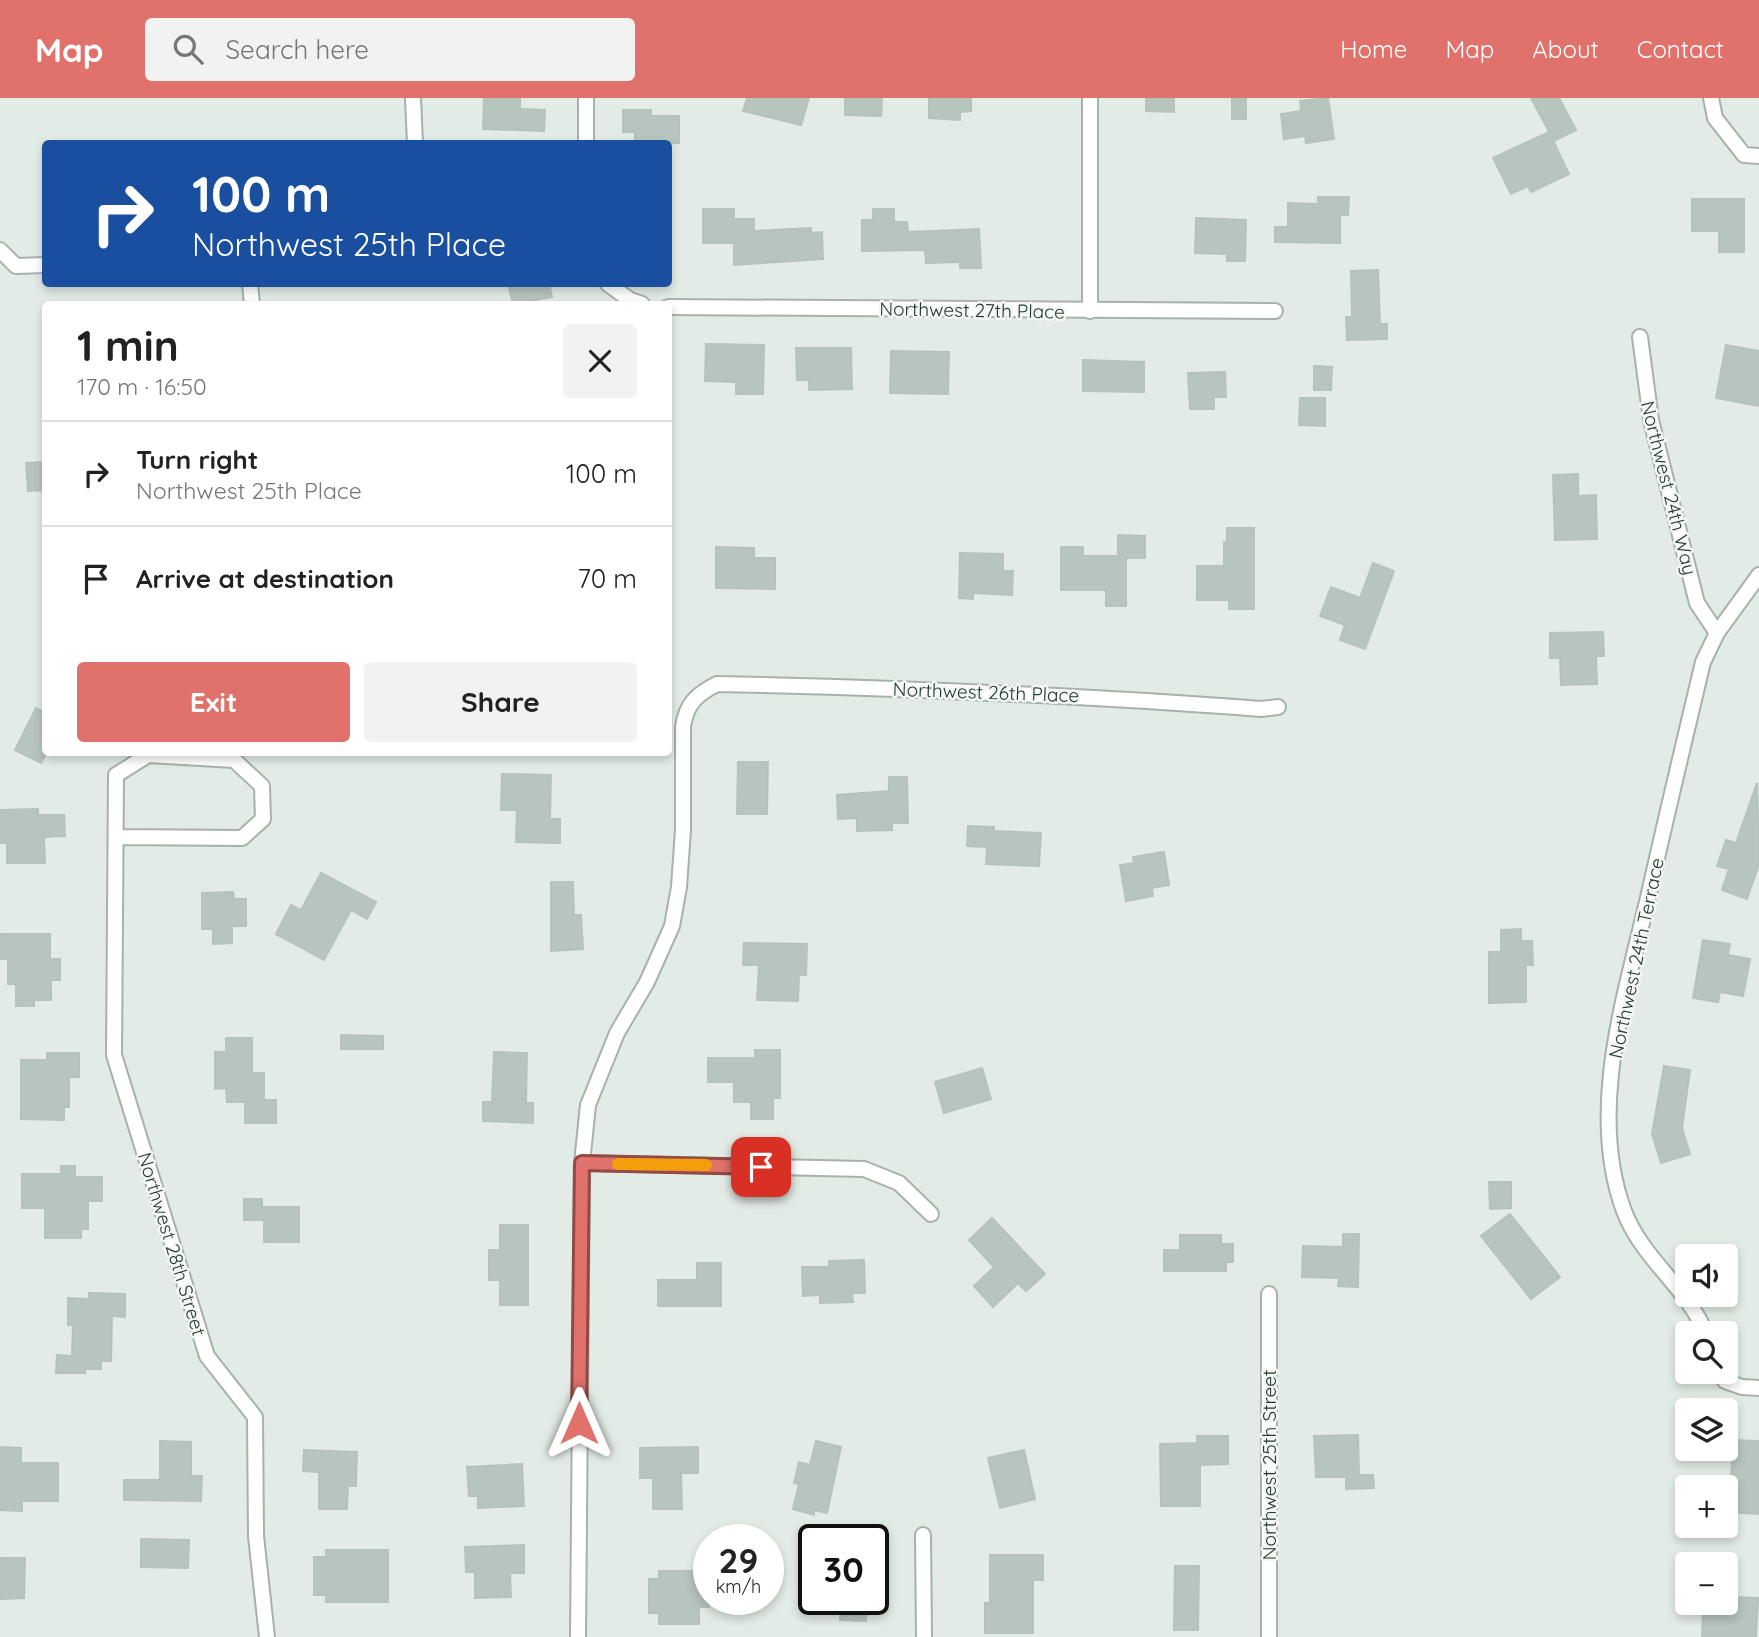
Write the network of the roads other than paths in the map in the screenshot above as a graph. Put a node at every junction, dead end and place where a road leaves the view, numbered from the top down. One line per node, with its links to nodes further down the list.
1 (413, 98): 5 (street)
2 (586, 98): 6 (street)
3 (1090, 98): 13 (street)
4 (1711, 98): 7 (street)
5 (415, 140)
6 (586, 140)
7 (1759, 156)
8 (0, 250): 9 (street)
9 (42, 265)
10 (612, 287): 11 (street)
11 (633, 301)
12 (672, 307): 13 (street, Northwest 27th Place)
13 (1090, 311): 14 (street, Northwest 27th Place)
14 (1275, 311)
15 (1640, 337): 17 (street, Northwest 24th Way)
16 (1759, 575): 17 (street, Northwest 24th Terrace)
17 (1717, 632): 25 (street, Northwest 24th Terrace)
18 (1278, 707): 22 (street, Northwest 26th Place)
19 (146, 756): 21 (street, Northwest 28th Street)
20 (231, 756): 21 (street, Northwest 28th Street)
21 (116, 837): 29 (street, Northwest 28th Street)
22 (582, 1163): 23 (street); 30 (street)
23 (931, 1214)
24 (1269, 1294): 32 (street, Northwest 25th Street)
25 (1701, 1321)
26 (1734, 1384): 27 (street)
27 (1759, 1388)
28 (923, 1535): 31 (street)
29 (267, 1637)
30 (578, 1637)
31 (924, 1637)
32 (1269, 1637)

